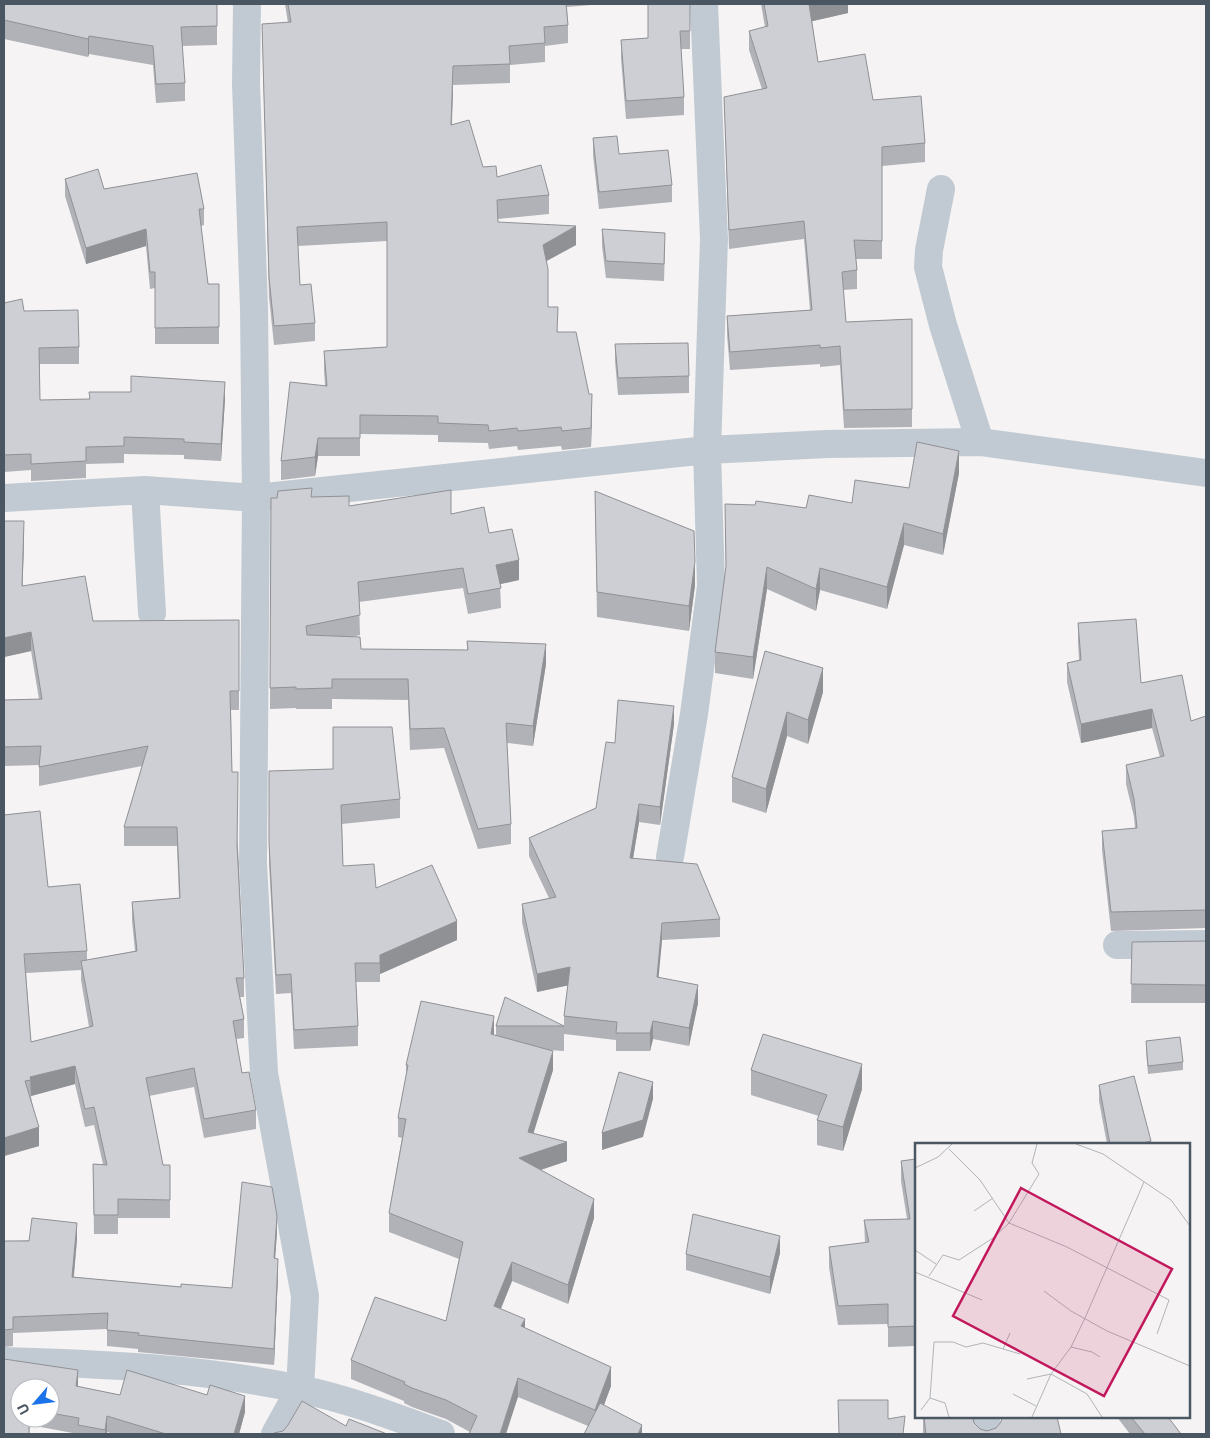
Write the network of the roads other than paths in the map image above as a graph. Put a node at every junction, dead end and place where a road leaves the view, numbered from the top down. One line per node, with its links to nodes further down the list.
1 (246, 4): 9 (street)
2 (704, 4): 5 (street)
3 (941, 188): 4 (street)
4 (980, 442): 5 (street); 6 (street)
5 (707, 450): 9 (street); 11 (street)
6 (1206, 473)
7 (145, 490): 8 (street); 9 (street); 10 (street)
8 (4, 498)
9 (256, 498): 15 (street)
10 (152, 613)
11 (670, 857)
12 (1206, 944): 13 (street)
13 (1117, 945)
14 (4, 1361): 15 (street)
15 (300, 1389): 17 (street); 18 (street)
16 (986, 1418): 19 (street)
17 (275, 1434)
18 (441, 1434)
19 (987, 1434)

